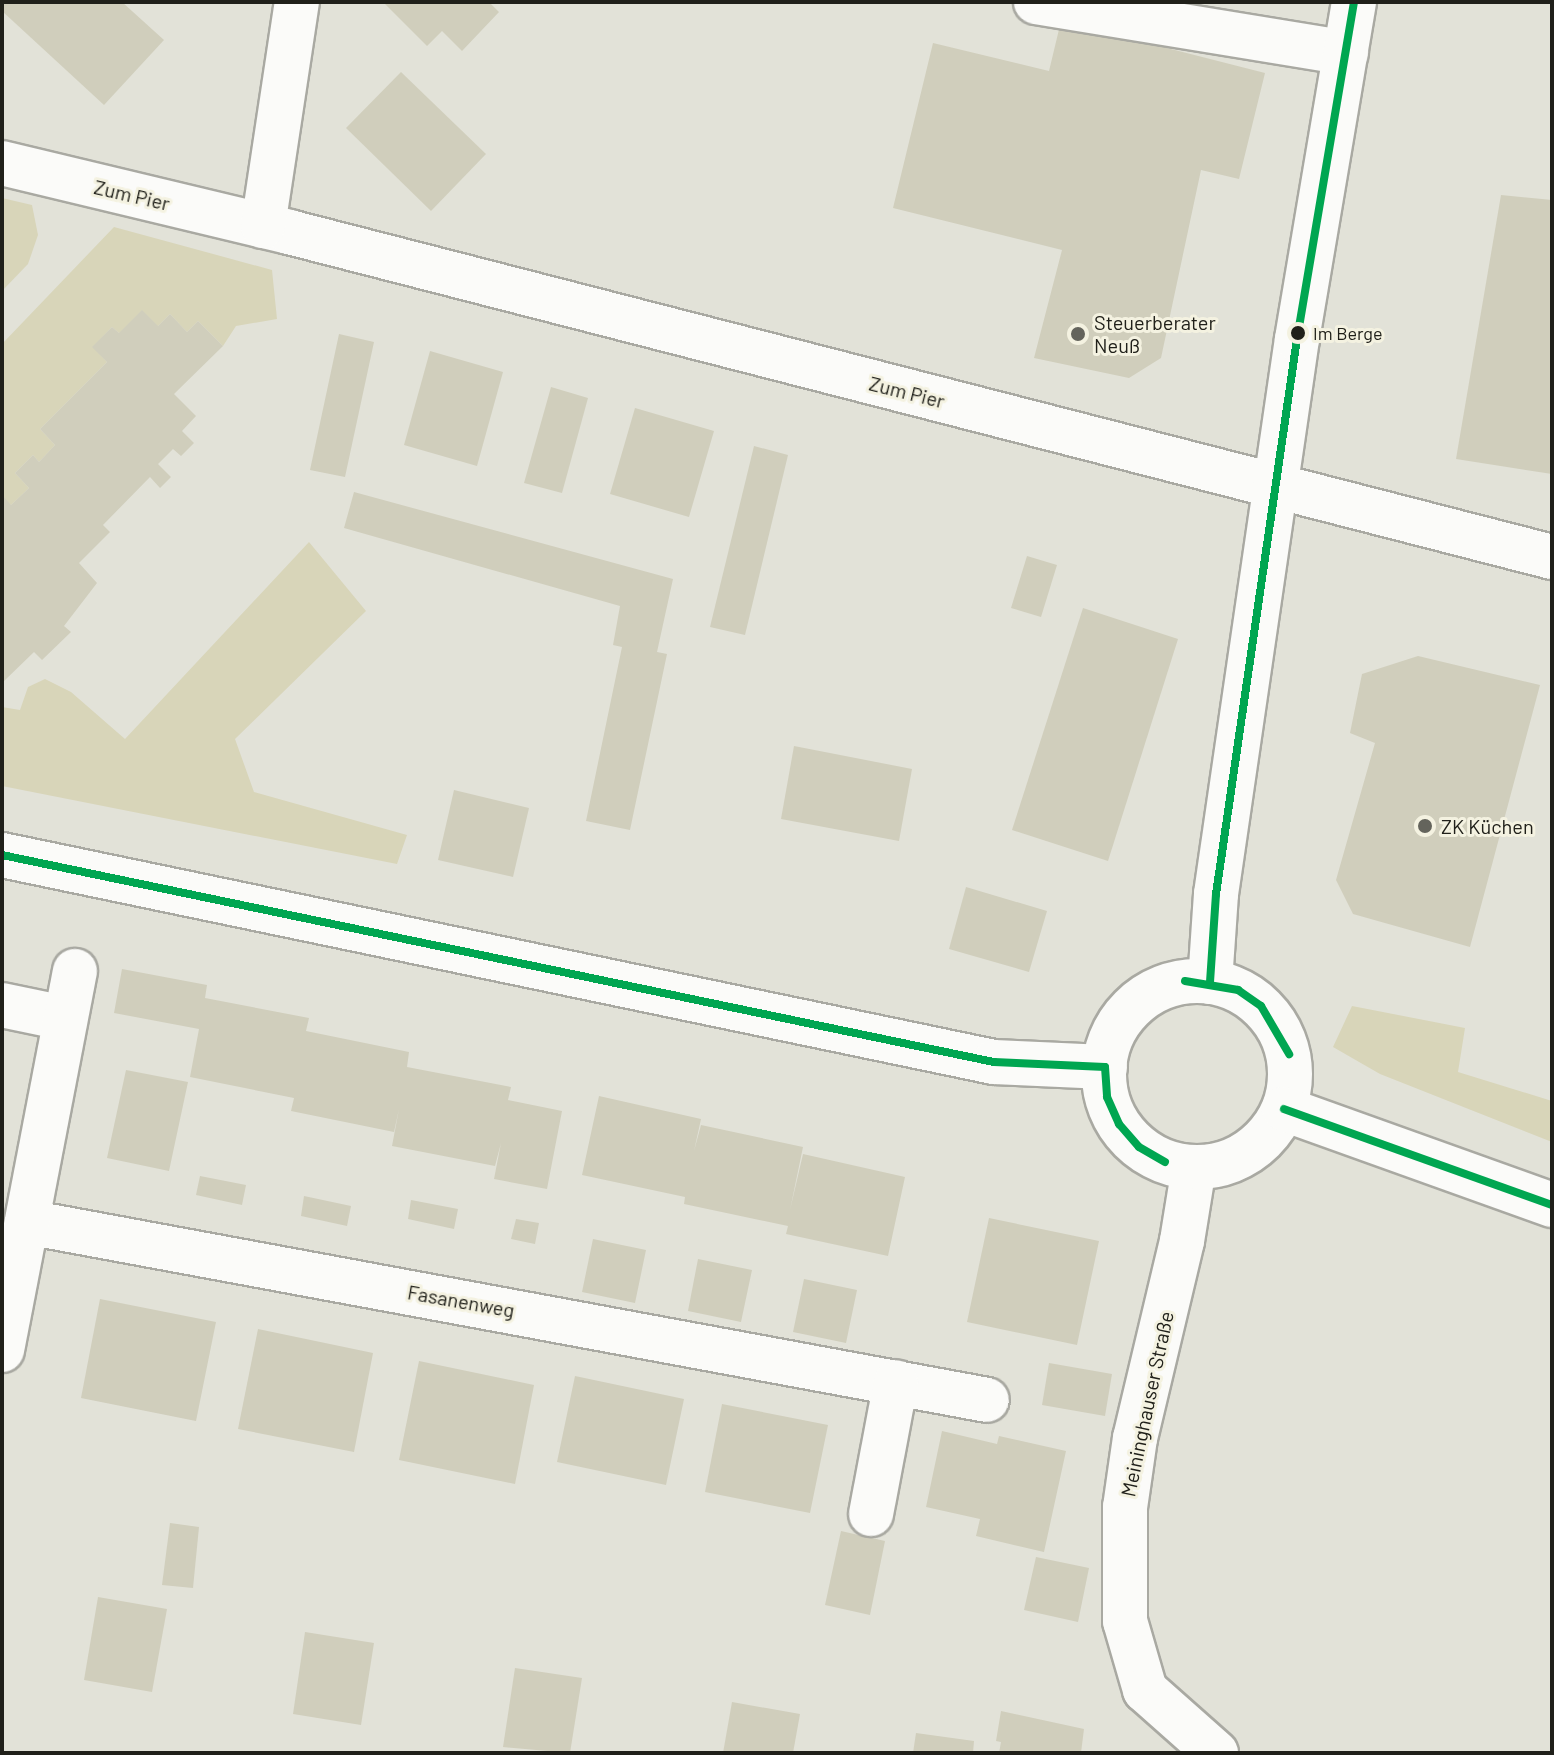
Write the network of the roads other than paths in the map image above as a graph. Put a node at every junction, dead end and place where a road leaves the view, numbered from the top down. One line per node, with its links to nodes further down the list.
1 (297, 2): 6 (street)
2 (1036, 2): 4 (street)
3 (1354, 2): 4 (street)
4 (1346, 53): 7 (street)
5 (2, 163): 6 (street, Zum Pier)
6 (263, 226): 7 (street, Zum Pier)
7 (1277, 485): 8 (street, Zum Pier); 11 (street)
8 (1552, 557)
9 (2, 855): 14 (street)
10 (75, 971): 13 (street)
11 (1210, 982): 14 (street); 15 (street)
12 (2, 1005): 13 (street)
13 (64, 1018): 17 (street)
14 (1105, 1067): 16 (street)
15 (1284, 1109): 16 (street); 18 (street)
16 (1194, 1167): 23 (street, Meininghauser Straße)
17 (20, 1203): 19 (street); 20 (street, Fasanenweg)
18 (1552, 1205)
19 (2, 1350)
20 (896, 1382): 21 (street, Fasanenweg); 22 (street)
21 (987, 1400)
22 (871, 1514)
23 (1216, 1753)

